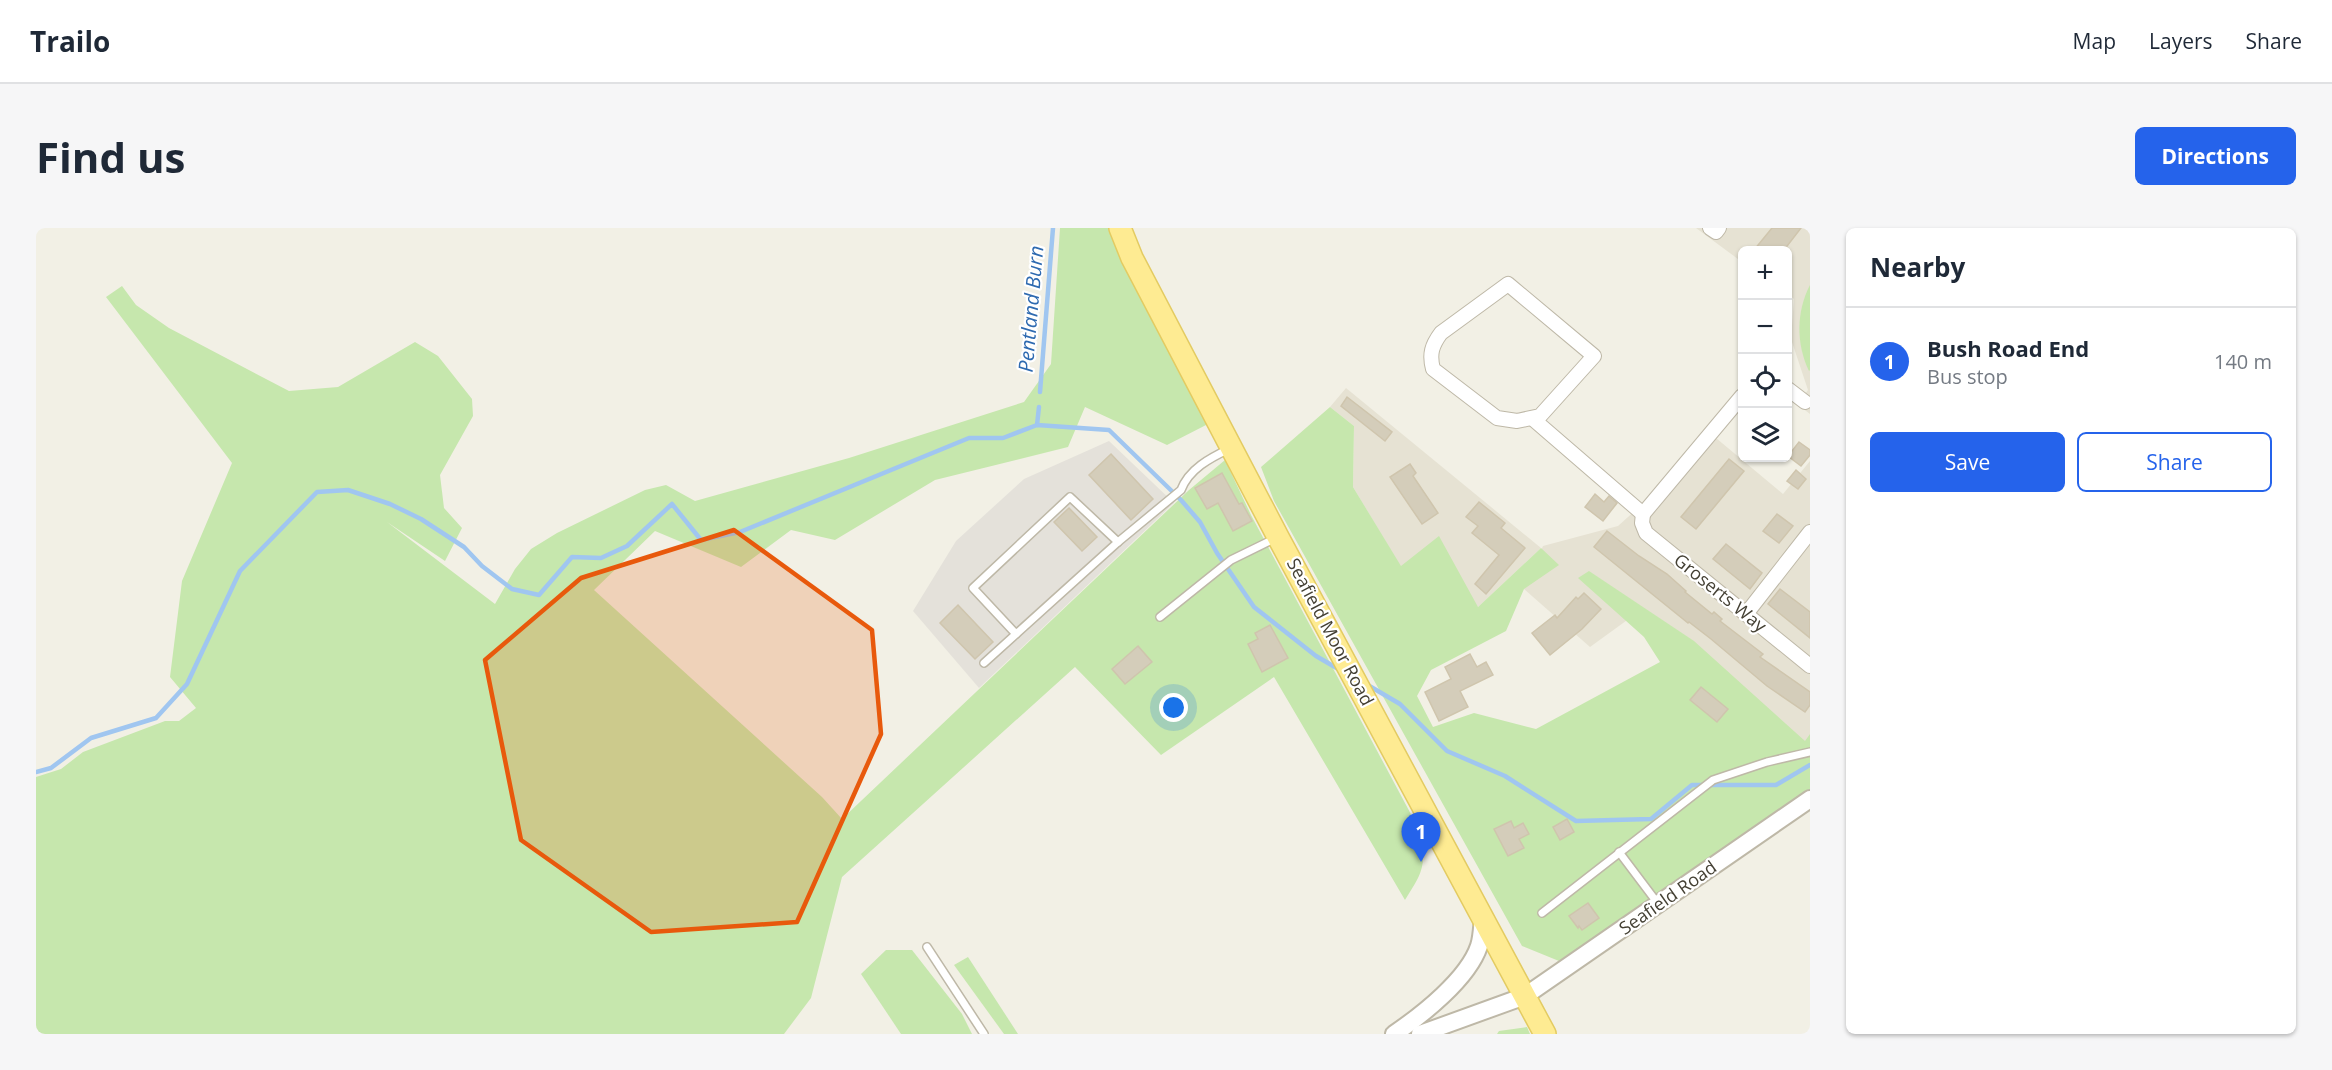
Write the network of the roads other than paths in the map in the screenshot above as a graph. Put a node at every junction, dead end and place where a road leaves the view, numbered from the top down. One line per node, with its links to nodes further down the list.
1 (1120, 228): 8 (main road, Seafield Moor Road)
2 (1710, 228): 3 (street)
3 (1719, 228)
4 (1792, 392): 6 (street)
5 (1738, 402): 9 (street)
6 (1808, 402)
7 (1533, 419): 7 (street); 9 (street)
8 (1232, 447): 11 (main road, Seafield Moor Road); 12 (lane)
9 (1643, 514): 13 (street, Groserts Way)
10 (1810, 532): 13 (street)
11 (1278, 537): 14 (lane); 23 (main road, Seafield Moor Road)
12 (1118, 542): 15 (lane); 15 (lane)
13 (1746, 614): 17 (street, Groserts Way)
14 (1160, 617)
15 (1016, 634): 16 (lane)
16 (984, 663)
17 (1810, 666)
18 (1810, 752): 20 (lane)
19 (1810, 799): 21 (street, Seafield Road)
20 (1619, 852): 21 (lane); 22 (lane)
21 (1659, 905): 25 (street, Seafield Road)
22 (1542, 913)
23 (1483, 917): 25 (main road, Seafield Moor Road); 27 (street)
24 (927, 947): 26 (lane)
25 (1525, 996): 28 (street, Seafield Road); 29 (main road, Seafield Moor Road)
26 (984, 1034)
27 (1394, 1034)
28 (1420, 1034)
29 (1545, 1034)

